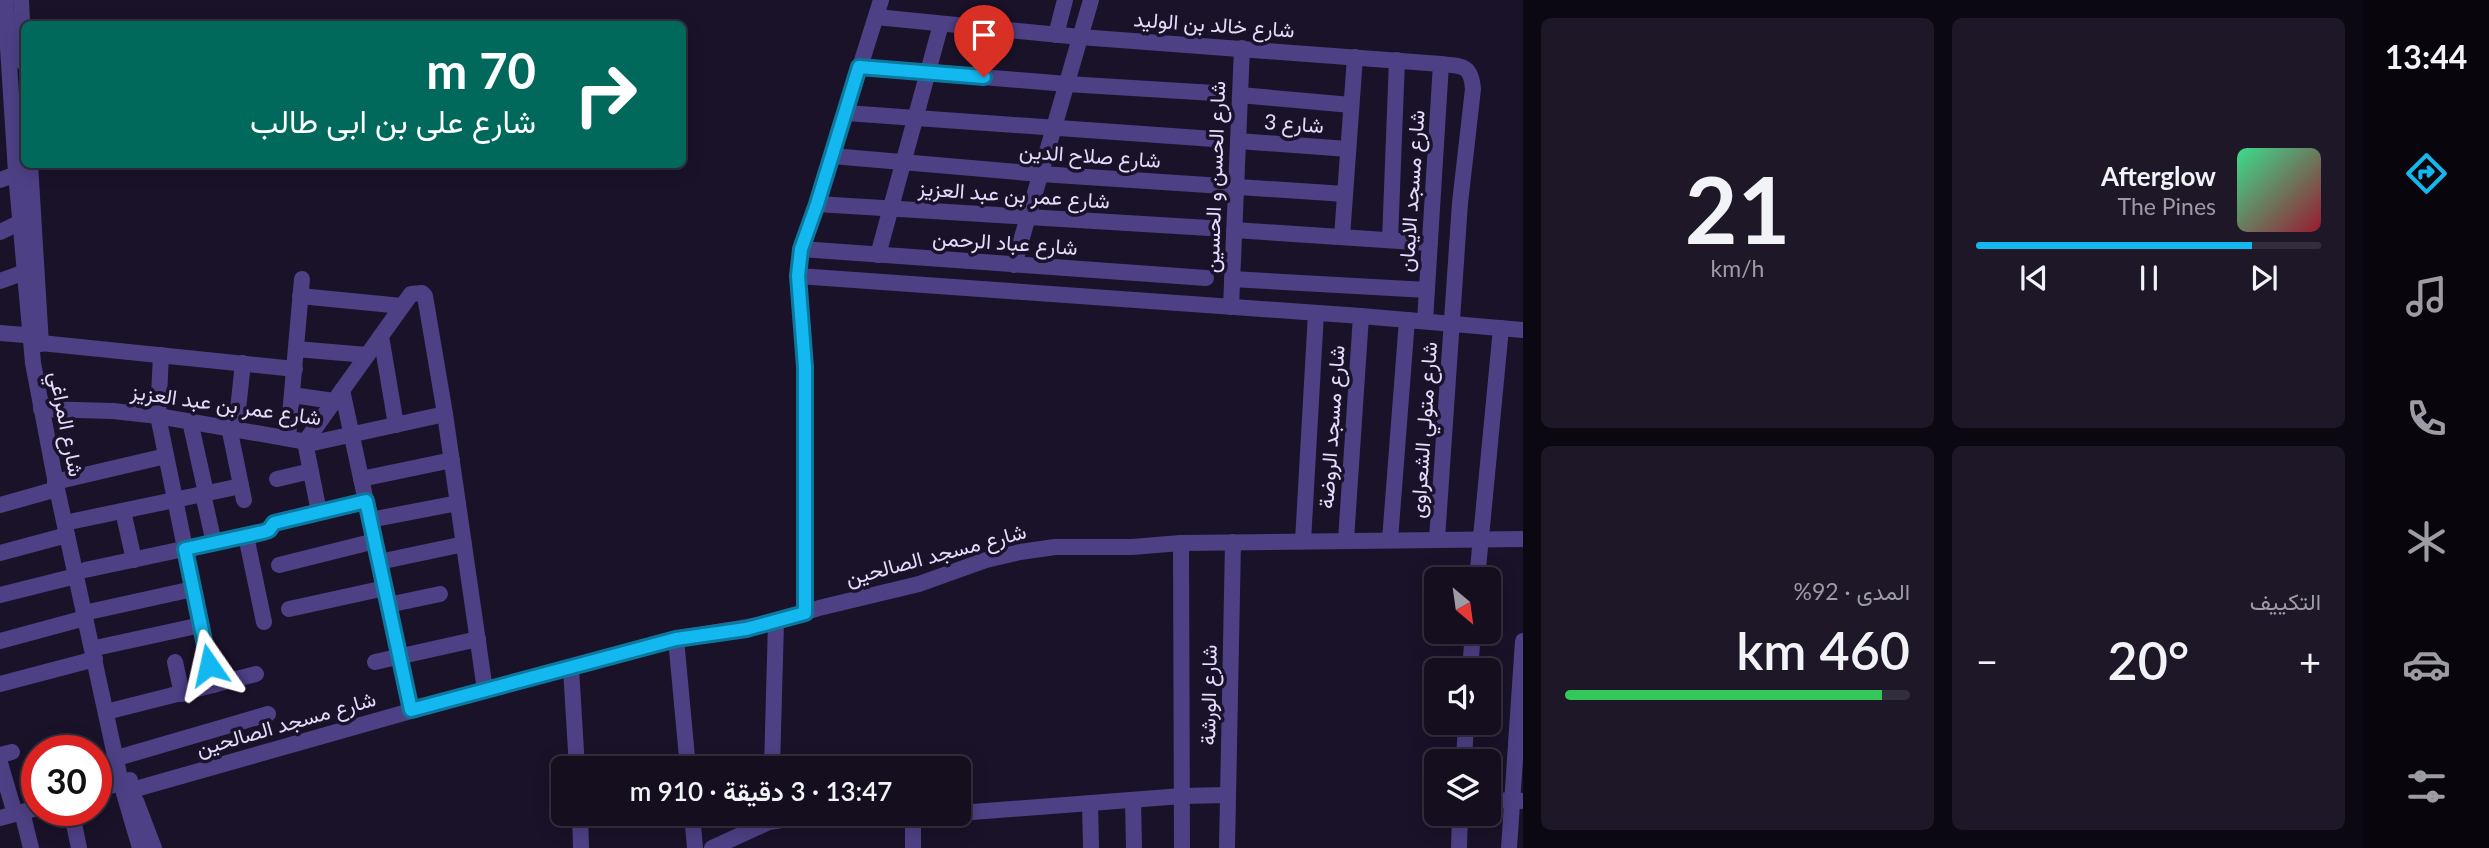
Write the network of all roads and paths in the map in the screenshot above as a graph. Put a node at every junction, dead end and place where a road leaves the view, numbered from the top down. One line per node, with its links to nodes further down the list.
1 (5, 0): 24 (street, شارع المراغي)
2 (21, 0): 7 (street)
3 (881, 0): 6 (street)
4 (1065, 0): 9 (street)
5 (1091, 0): 10 (street)
6 (876, 17): 8 (street, شارع خالد بن الوليد); 15 (street)
7 (22, 21)
8 (941, 24): 9 (street, شارع خالد بن الوليد); 17 (street)
9 (1056, 35): 10 (street, شارع خالد بن الوليد)
10 (1080, 37): 11 (street, شارع خالد بن الوليد); 18 (street)
11 (1242, 48): 12 (street, شارع خالد بن الوليد); 20 (street, شارع الحسن و الحسين)
12 (1355, 57): 13 (street, شارع خالد بن الوليد); 21 (street)
13 (1397, 60): 14 (street, شارع خالد بن الوليد); 45 (street)
14 (1441, 64): 16 (street, شارع خالد بن الوليد); 46 (street, شارع مسجد الايمان)
15 (859, 67): 17 (street); 22 (street)
16 (1465, 68): 64 (street, شارع متولي الشعراوى)
17 (928, 72): 18 (street); 23 (street)
18 (1067, 84): 19 (street); 25 (street)
19 (1214, 93)
20 (1240, 95): 21 (street); 27 (street, شارع الحسن و الحسين)
21 (1351, 105): 28 (street)
22 (846, 113): 23 (street); 29 (street)
23 (916, 118): 25 (street); 31 (street)
24 (6, 123): 30 (street, شارع المراغي)
25 (1054, 128): 26 (street); 33 (street)
26 (1214, 139)
27 (1238, 141): 28 (street, شارع 3); 35 (street, شارع الحسن و الحسين)
28 (1348, 149): 36 (street)
29 (832, 156): 31 (street, شارع صلاح الدين); 37 (street)
30 (21, 158)
31 (904, 162): 33 (street, شارع صلاح الدين); 38 (street)
32 (26, 169): 34 (street); 40 (street, شارع المراغي); 69 (street, شارع المراغي)
33 (1041, 174): 35 (street, شارع صلاح الدين); 39 (street)
34 (0, 180)
35 (1236, 187): 36 (street, شارع صلاح الدين); 42 (street, شارع الحسن و الحسين)
36 (1345, 194): 44 (street)
37 (817, 204): 38 (street, شارع عمر بن عبد العزيز); 47 (street)
38 (891, 208): 39 (street, شارع عمر بن عبد العزيز); 48 (street)
39 (1028, 217): 41 (street, شارع عمر بن عبد العزيز); 49 (street)
40 (21, 222): 43 (street); 50 (street, شارع المراغي)
41 (1209, 228)
42 (1234, 230): 44 (street); 54 (street, شارع الحسن و الحسين)
43 (0, 232)
44 (1342, 237): 45 (street)
45 (1390, 240): 46 (street)
46 (1430, 243): 56 (street, شارع مسجد الايمان)
47 (801, 249): 48 (street, شارع عباد الرحمن); 51 (street)
48 (878, 255): 49 (street, شارع عباد الرحمن)
49 (1014, 265): 52 (street, شارع عباد الرحمن)
50 (25, 272): 55 (street); 69 (street, شارع المراغي)
51 (798, 276): 59 (street); 126 (street)
52 (1206, 278)
53 (302, 279): 57 (street)
54 (1232, 279): 56 (street); 59 (street, شارع الحسن و الحسين)
55 (0, 281)
56 (1427, 290): 63 (street, شارع مسجد الايمان)
57 (300, 296): 58 (street); 70 (street)
58 (402, 306): 68 (street); 78 (street)
59 (1231, 307): 60 (street)
60 (1316, 313): 61 (street); 108 (street)
61 (1361, 316): 62 (street); 105 (street, شارع مسجد الروضة)
62 (1407, 320): 63 (street); 106 (street)
63 (1425, 321): 64 (street)
64 (1452, 324): 65 (street); 103 (street, شارع متولي الشعراوى)
65 (1501, 328): 66 (street); 102 (street)
66 (1523, 330)
67 (0, 332): 69 (street)
68 (381, 336): 72 (street); 81 (street)
69 (36, 338): 71 (street); 77 (street, شارع المراغي)
70 (296, 349): 72 (street); 74 (street)
71 (161, 355): 73 (street); 79 (street)
72 (367, 355): 76 (street)
73 (243, 363): 74 (street); 82 (street)
74 (295, 369): 75 (street)
75 (292, 395): 76 (street); 84 (street)
76 (338, 396): 83 (street); 85 (street)
77 (46, 409): 79 (street, شارع عمر بن عبد العزيز); 91 (street, شارع المراغي)
78 (445, 414): 81 (street, شارع عمر بن عبد العزيز); 87 (street)
79 (158, 416): 80 (street, شارع عمر بن عبد العزيز); 86 (street)
80 (190, 421): 82 (street, شارع عمر بن عبد العزيز); 92 (street)
81 (396, 425): 83 (street, شارع عمر بن عبد العزيز)
82 (233, 428): 84 (street, شارع عمر بن عبد العزيز); 92 (street)
83 (352, 435): 85 (street, شارع عمر بن عبد العزيز); 90 (street)
84 (288, 438): 85 (street, شارع عمر بن عبد العزيز)
85 (305, 442): 88 (street)
86 (166, 456): 91 (street); 93 (street)
87 (452, 460): 90 (street); 95 (street)
88 (311, 471): 89 (street); 98 (street)
89 (276, 479)
90 (361, 480): 94 (street)
91 (59, 484): 96 (street); 100 (street, شارع المراغي)
92 (204, 494): 93 (street); 110 (street)
93 (175, 500): 97 (street); 113 (street)
94 (366, 501): 98 (street); 99 (street)
95 (458, 503): 99 (street); 112 (street)
96 (0, 505)
97 (123, 511): 100 (street); 115 (street)
98 (319, 512): 101 (street)
99 (370, 520): 107 (street)
100 (70, 528): 114 (street); 119 (street, شارع المراغي)
101 (246, 536): 110 (street); 128 (street)
102 (1480, 538): 103 (street, شارع مسجد الصالحين); 104 (street, شارع مسجد الصالحين); 118 (street)
103 (1437, 539): 106 (street, شارع مسجد الصالحين)
104 (1523, 539)
105 (1346, 540): 106 (street, شارع مسجد الصالحين); 108 (street, شارع مسجد الصالحين)
106 (1390, 540)
107 (374, 541): 116 (street); 117 (street)
108 (1303, 541): 109 (street, شارع مسجد الصالحين)
109 (1233, 542): 111 (street, شارع مسجد الصالحين); 155 (street, شارع الورشة)
110 (214, 543): 113 (street)
111 (1181, 543): 126 (street, شارع مسجد الصالحين); 156 (street)
112 (464, 544): 116 (street); 131 (street)
113 (185, 549): 115 (street); 121 (street)
114 (0, 553)
115 (134, 560): 119 (street)
116 (379, 562): 120 (street)
117 (279, 565)
118 (1478, 567)
119 (80, 573): 123 (street); 127 (street, شارع المراغي)
120 (385, 588): 124 (street); 125 (street)
121 (193, 589): 127 (street); 130 (street)
122 (440, 594): 124 (street)
123 (0, 595)
124 (388, 605): 136 (street)
125 (289, 610)
126 (805, 613): 129 (street, شارع مسجد الصالحين)
127 (89, 615): 133 (street); 135 (street, شارع المراغي)
128 (264, 622)
129 (776, 622): 132 (street, شارع مسجد الصالحين); 151 (street)
130 (201, 625): 135 (street); 142 (street)
131 (478, 639): 136 (street); 143 (street)
132 (676, 639): 139 (street, شارع مسجد الصالحين); 150 (street)
133 (0, 640)
134 (1523, 642): 158 (street)
135 (97, 653): 141 (street); 145 (street, شارع المراغي); 153 (street, شارع المراغي)
136 (399, 656): 138 (street); 146 (street)
137 (175, 662): 144 (street)
138 (376, 662)
139 (571, 668): 143 (street, شارع مسجد الصالحين); 149 (street)
140 (256, 674): 142 (street)
141 (0, 684)
142 (213, 685): 144 (street)
143 (485, 690): 146 (street, شارع مسجد الصالحين)
144 (182, 694): 145 (street)
145 (114, 710): 148 (street, شارع المراغي)
146 (411, 710): 153 (street, شارع مسجد الصالحين)
147 (268, 714): 148 (street)
148 (124, 756): 153 (street, شارع المراغي)
149 (576, 756)
150 (687, 756)
151 (772, 756)
152 (0, 763): 161 (street)
153 (128, 784): 154 (street, شارع مسجد الصالحين); 170 (street, شارع المراغي); 171 (street, شارع المراغي)
154 (112, 787)
155 (1227, 795): 156 (street); 179 (street, شارع الورشة)
156 (1182, 796): 157 (street); 178 (street)
157 (1133, 800): 159 (street); 177 (street)
158 (1517, 800): 181 (street)
159 (1090, 803): 160 (street); 176 (street)
160 (971, 812)
161 (19, 813): 168 (street)
162 (74, 826): 169 (street)
163 (580, 826): 172 (street)
164 (693, 826): 173 (street)
165 (754, 826): 174 (street)
166 (913, 826): 175 (street)
167 (1460, 826): 180 (street)
168 (31, 848)
169 (79, 848)
170 (140, 848)
171 (154, 848)
172 (582, 848)
173 (695, 848)
174 (712, 848)
175 (913, 848)
176 (1091, 848)
177 (1134, 848)
178 (1182, 848)
179 (1227, 848)
180 (1459, 848)
181 (1509, 848)

